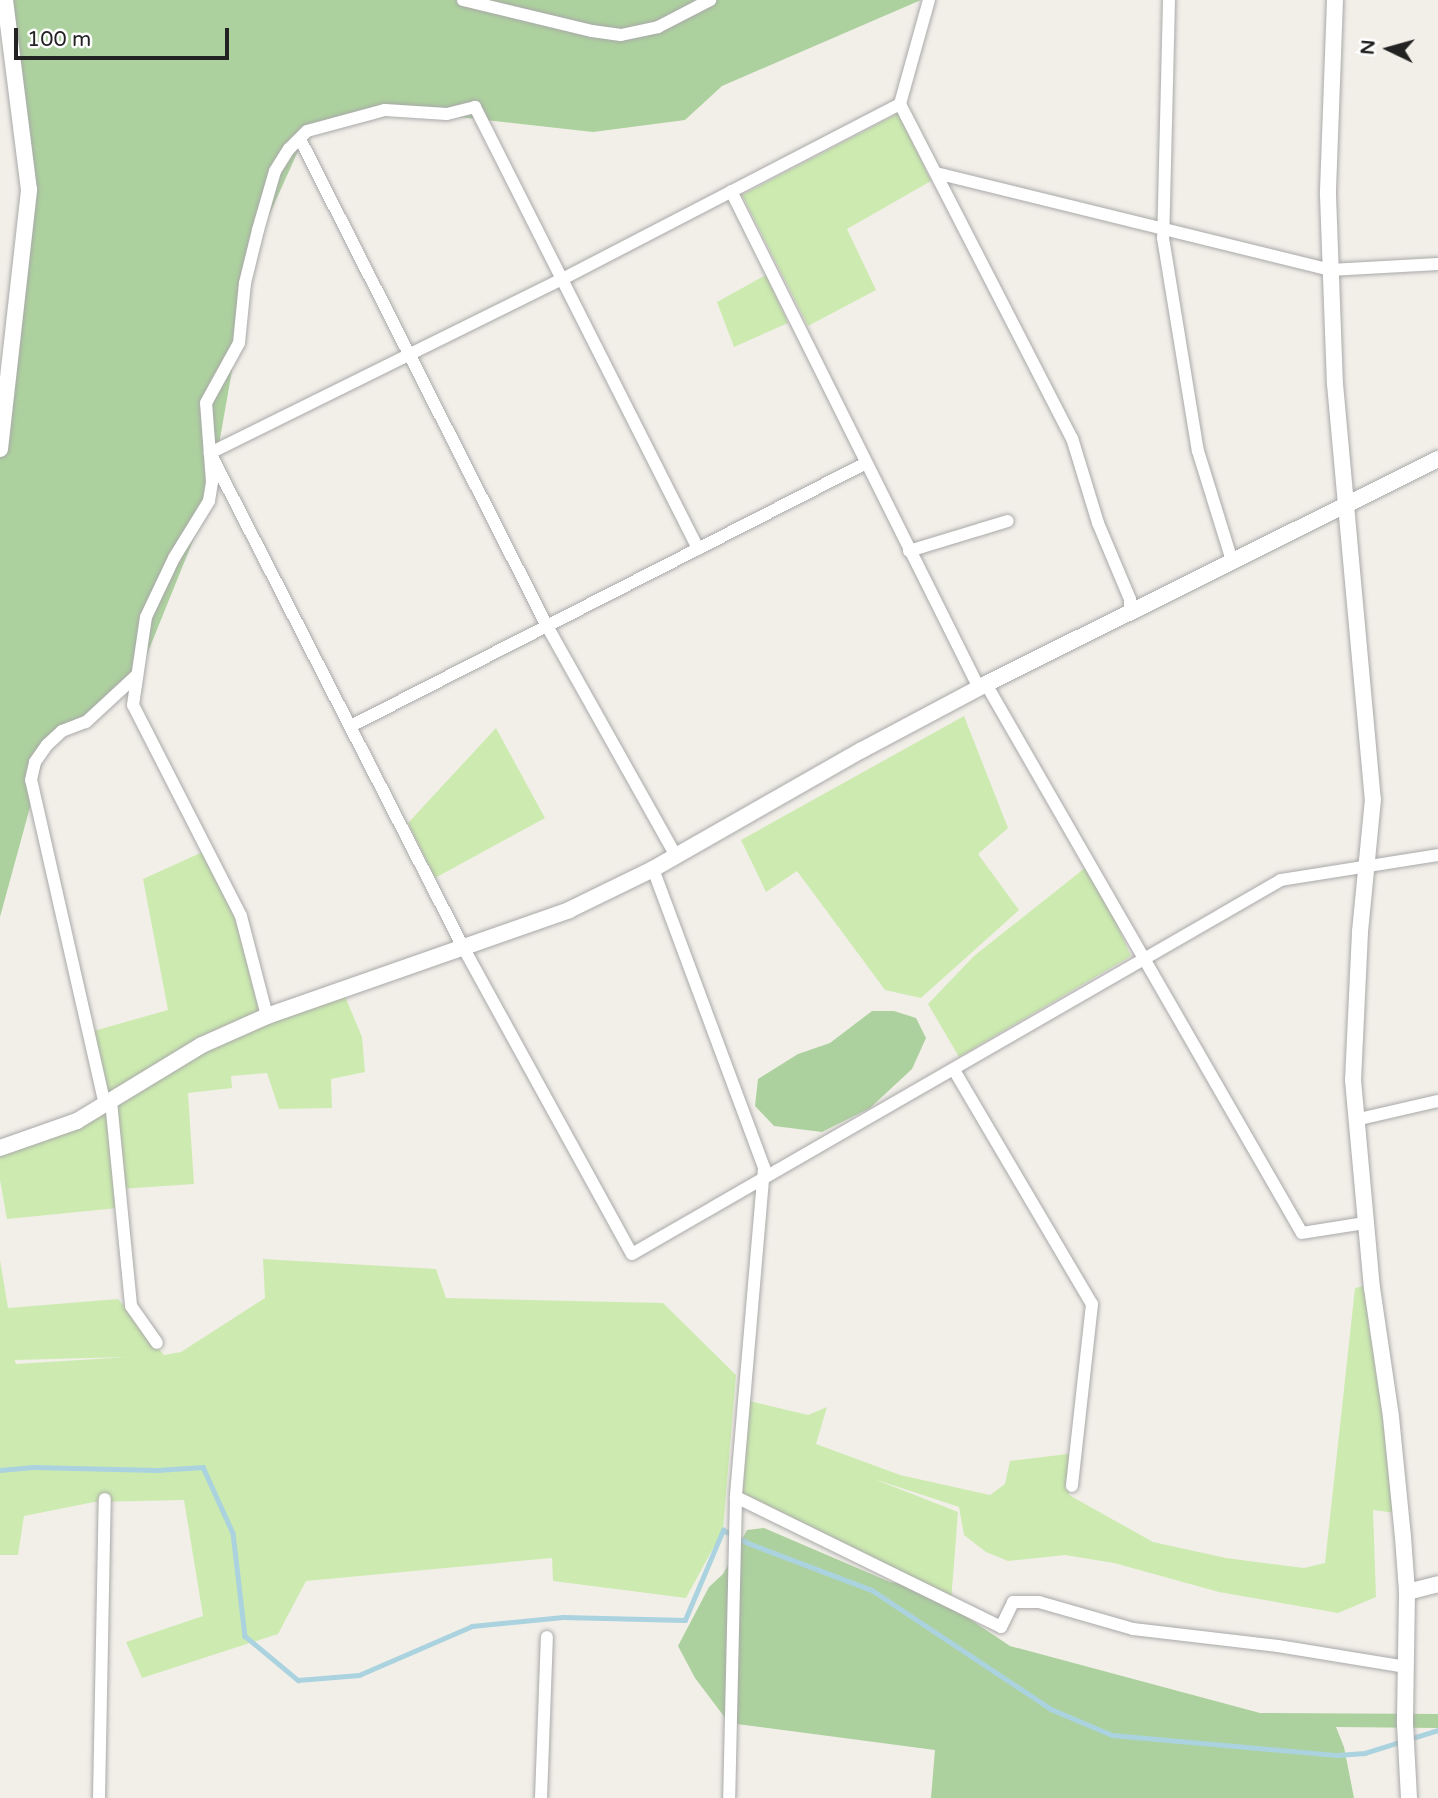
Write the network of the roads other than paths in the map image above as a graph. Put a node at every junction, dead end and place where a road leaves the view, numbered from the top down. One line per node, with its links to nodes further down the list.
1 (5, 0): 16 (street)
2 (463, 0): 3 (street)
3 (710, 0)
4 (929, 0): 7 (street)
5 (1169, 0): 11 (street)
6 (1335, 0): 13 (street)
7 (901, 104): 9 (street); 10 (street)
8 (300, 139): 14 (street); 15 (street); 17 (street)
9 (936, 173): 11 (street); 25 (street)
10 (731, 191): 14 (street); 19 (street)
11 (1163, 228): 13 (street); 24 (street)
12 (1438, 264): 13 (street)
13 (1330, 270): 20 (street)
14 (562, 279): 15 (street); 22 (street)
15 (410, 354): 17 (street); 26 (street)
16 (0, 449)
17 (210, 453): 27 (street); 29 (street)
18 (1438, 458): 20 (street)
19 (864, 464): 22 (street); 23 (street)
20 (1347, 504): 24 (street); 32 (street)
21 (1008, 521): 23 (street)
22 (698, 549): 26 (street)
23 (909, 551): 28 (street)
24 (1232, 561): 25 (street)
25 (1130, 612): 28 (street)
26 (547, 626): 29 (street); 31 (street)
27 (136, 675): 36 (street); 39 (street)
28 (983, 686): 31 (street); 35 (street)
29 (351, 726): 34 (street)
30 (1438, 855): 32 (street)
31 (676, 856): 33 (street)
32 (1368, 866): 35 (street); 40 (street)
33 (653, 869): 34 (street); 42 (street)
34 (463, 947): 36 (street); 42 (street)
35 (1145, 959): 37 (street); 43 (street)
36 (267, 1016): 39 (street)
37 (954, 1070): 42 (street); 45 (street)
38 (1438, 1101): 40 (street)
39 (108, 1103): 41 (street); 44 (street)
40 (1355, 1120): 43 (street)
41 (0, 1148)
42 (763, 1181): 46 (street)
43 (1365, 1223): 49 (street)
44 (157, 1343)
45 (1072, 1486)
46 (736, 1497): 51 (street); 54 (street)
47 (105, 1499): 52 (street)
48 (1438, 1584): 49 (street)
49 (1407, 1591): 51 (street)
50 (547, 1637): 53 (street)
51 (1406, 1667): 55 (street)
52 (99, 1798)
53 (541, 1798)
54 (729, 1798)
55 (1409, 1798)

